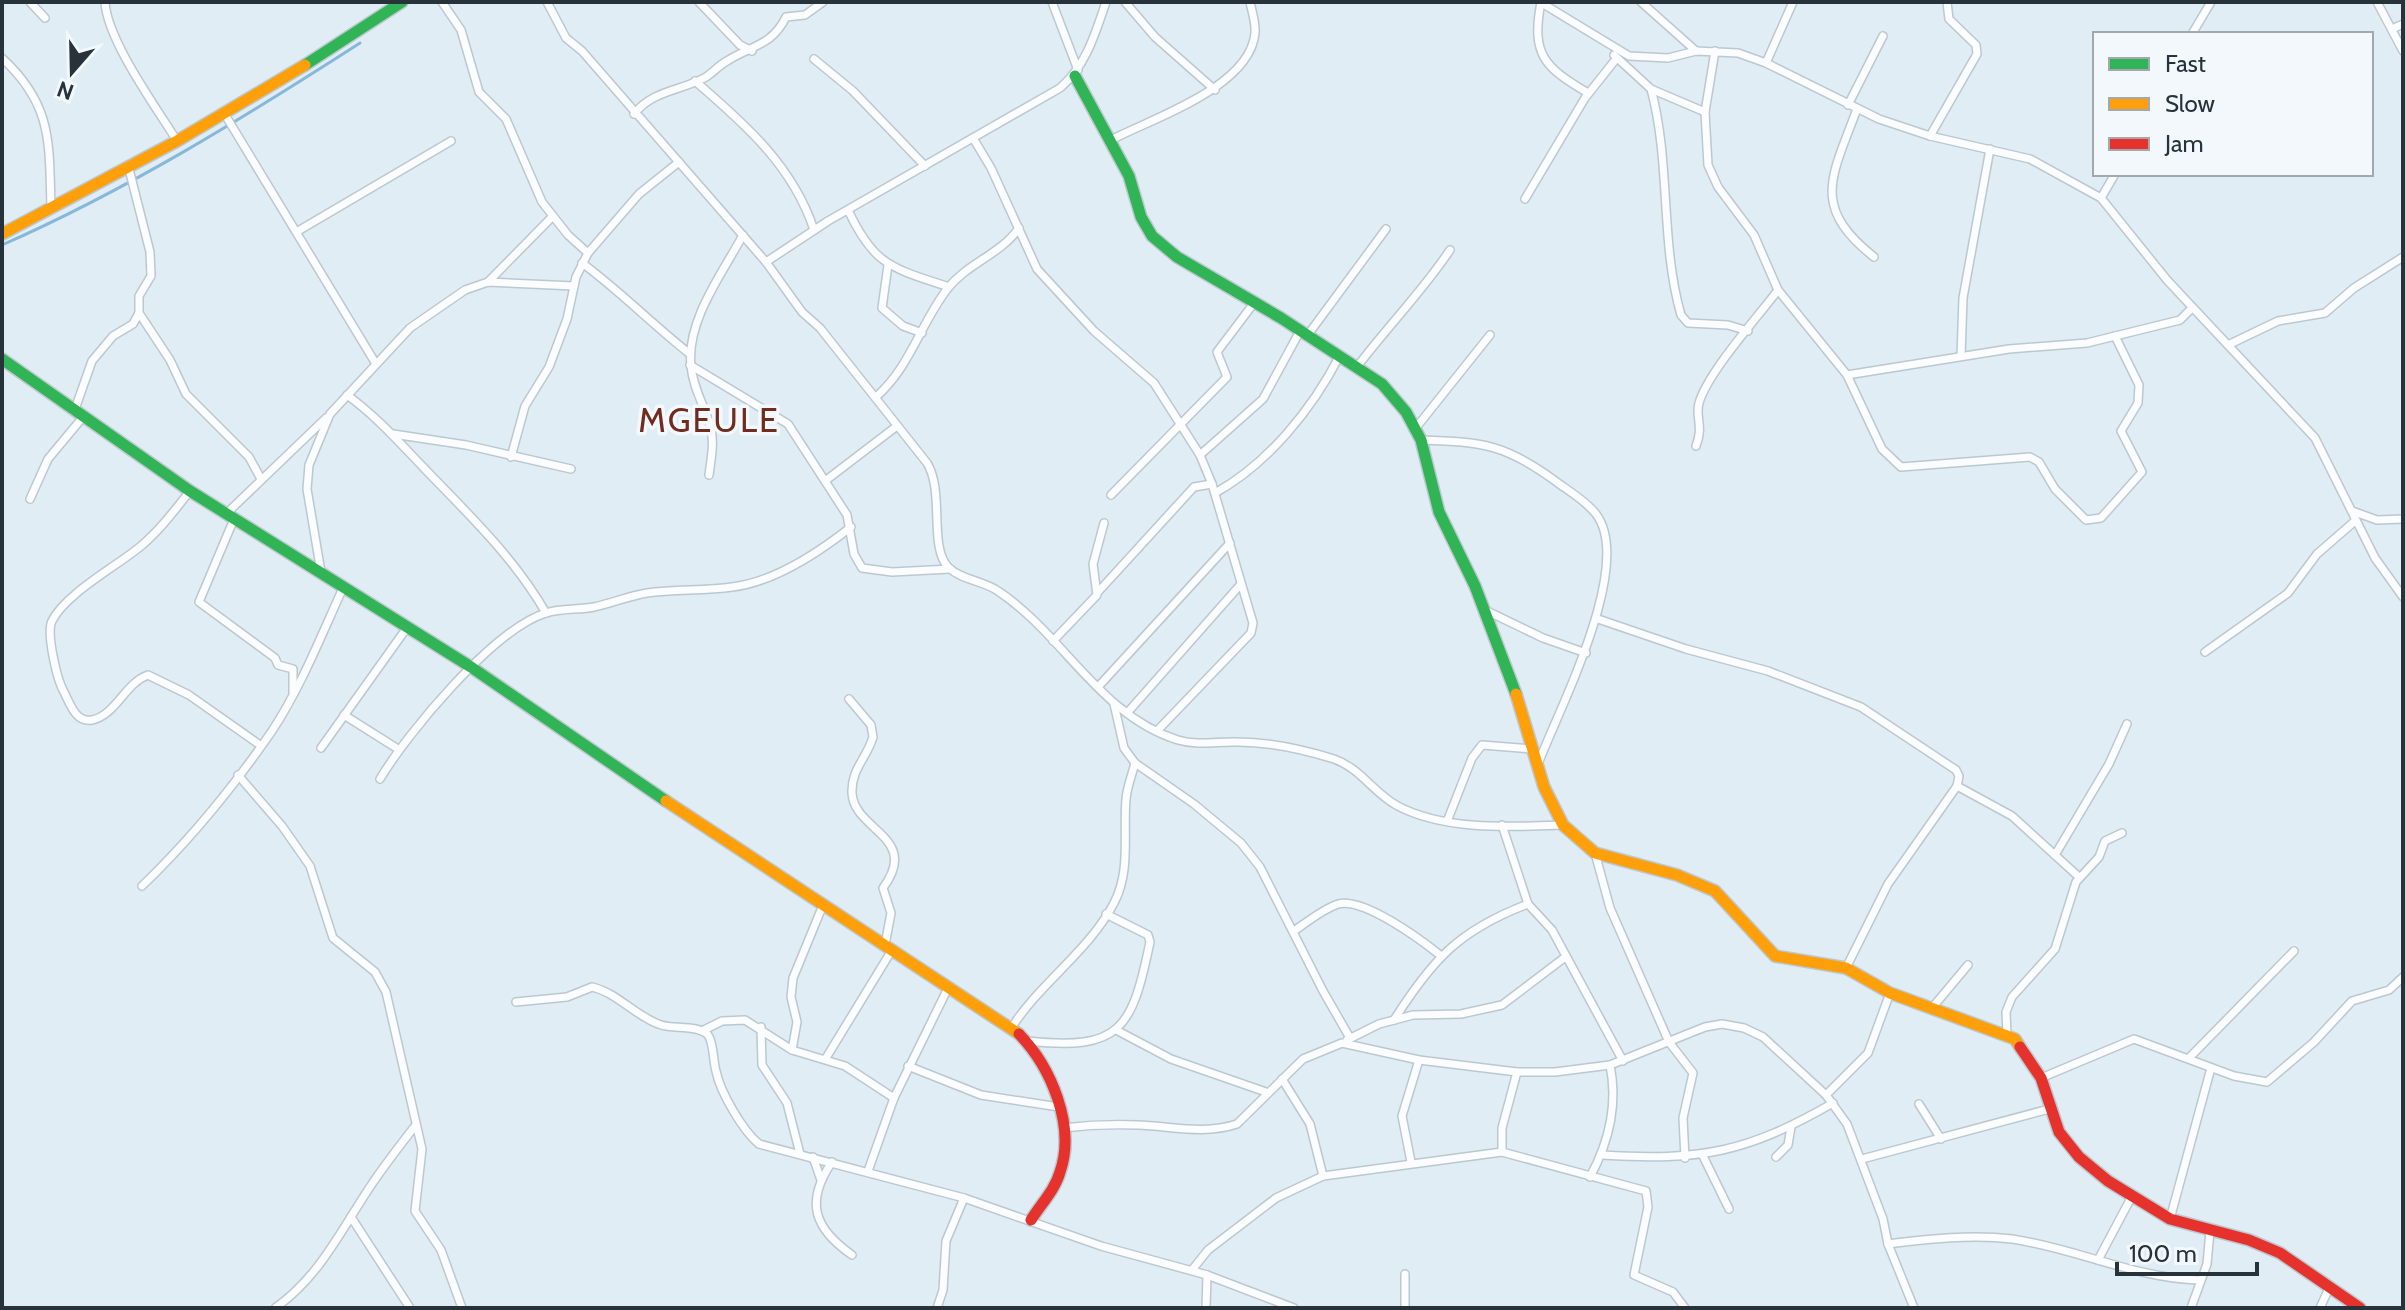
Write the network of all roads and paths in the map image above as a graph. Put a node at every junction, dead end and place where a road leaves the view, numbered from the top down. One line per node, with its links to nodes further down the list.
1 (30, 2): 18 (street)
2 (105, 2): 44 (street)
3 (402, 2): 40 (street)
4 (442, 2): 56 (street)
5 (547, 2): 41 (street)
6 (699, 2): 24 (street)
7 (823, 2): 24 (street)
8 (1052, 2): 32 (street)
9 (1106, 2): 32 (street)
10 (1125, 2): 35 (street)
11 (1250, 2): 35 (street)
12 (1541, 2): 23 (street); 36 (street)
13 (1641, 2): 25 (street)
14 (1793, 2): 31 (street)
15 (1947, 2): 42 (street)
16 (2211, 2): 21 (street)
17 (2377, 2): 20 (street)
18 (45, 18)
19 (2403, 24): 20 (street)
20 (2392, 29): 27 (street)
21 (2193, 32)
22 (1883, 36): 37 (street)
23 (1609, 47): 25 (street); 30 (street)
24 (752, 51): 33 (street)
25 (1696, 51): 26 (street)
26 (1715, 51): 31 (street); 39 (street)
27 (2403, 51)
28 (2, 58): 54 (street)
29 (814, 59): 50 (street)
30 (1616, 59): 34 (street); 36 (street)
31 (1766, 63): 37 (street)
32 (1076, 73): 43 (street); 46 (street)
33 (695, 81): 41 (street); 59 (street)
34 (1651, 89): 39 (street); 77 (street)
35 (1215, 90): 46 (street)
36 (1588, 93): 53 (street)
37 (1848, 105): 38 (street)
38 (1857, 109): 42 (street); 65 (street)
39 (1705, 112): 73 (street)
40 (224, 113): 44 (street); 60 (street)
41 (634, 114): 48 (street)
42 (1930, 136): 47 (street)
43 (973, 138): 50 (street); 57 (street)
44 (177, 141): 49 (street)
45 (451, 141): 60 (street)
46 (1109, 141): 74 (street)
47 (1990, 149): 52 (street); 85 (street)
48 (679, 162): 62 (street); 64 (street)
49 (128, 165): 54 (street); 76 (street)
50 (925, 166): 55 (street)
51 (2114, 176): 52 (street)
52 (2101, 198): 75 (street)
53 (1525, 199)
54 (51, 208): 61 (street)
55 (848, 210): 59 (street); 69 (street)
56 (552, 217): 64 (street); 70 (street)
57 (1019, 228): 72 (street); 95 (street)
58 (1386, 229): 79 (street)
59 (814, 230): 67 (street)
60 (298, 231): 87 (street)
61 (2, 234)
62 (743, 235): 67 (street); 83 (street)
63 (1450, 250): 89 (street)
64 (588, 253): 68 (street)
65 (1874, 257)
66 (2403, 257): 82 (street)
67 (766, 262): 92 (street)
68 (582, 263): 71 (street); 83 (street)
69 (888, 265): 72 (street); 78 (street)
70 (488, 282): 71 (street); 87 (street)
71 (574, 286): 101 (street)
72 (949, 287): 78 (street)
73 (1778, 290): 77 (street); 90 (street)
74 (1254, 303): 79 (street); 95 (street)
75 (2192, 308): 81 (street); 82 (street)
76 (139, 313): 93 (street); 104 (street)
77 (1748, 331): 99 (street)
78 (922, 333): 92 (street)
79 (1303, 334): 84 (street); 100 (street)
80 (1490, 335): 98 (street)
81 (2115, 336): 85 (street); 90 (street)
82 (2230, 344): 111 (street)
83 (690, 354): 88 (street)
84 (1340, 355): 89 (street); 108 (street)
85 (1961, 356): 90 (street)
86 (2, 359): 93 (street)
87 (376, 364): 91 (street)
88 (690, 365): 103 (street); 105 (street)
89 (1357, 367): 98 (street)
90 (1847, 375)
91 (347, 395): 94 (street); 97 (street)
92 (876, 397): 96 (street)
93 (79, 414): 107 (street); 110 (street)
94 (330, 414): 104 (street); 119 (street)
95 (1180, 422): 100 (street); 109 (street)
96 (897, 426): 105 (street); 118 (street)
97 (391, 434): 101 (street); 125 (street)
98 (1418, 434): 124 (street); 126 (street)
99 (1696, 446)
100 (1200, 455): 106 (street)
101 (511, 457): 102 (street)
102 (571, 469)
103 (709, 475)
104 (261, 479): 112 (street)
105 (825, 481): 116 (street)
106 (1212, 484): 108 (street); 122 (street)
107 (190, 491): 112 (street); 140 (street)
108 (1215, 493): 117 (street)
109 (1111, 495)
110 (30, 499)
111 (2352, 511): 113 (street); 114 (street)
112 (230, 516): 119 (street); 133 (street)
113 (2403, 519)
114 (2355, 521): 123 (street); 129 (street)
115 (1104, 523): 122 (street)
116 (851, 527): 118 (street); 125 (street)
117 (1230, 543): 120 (street); 132 (street)
118 (950, 569): 128 (street)
119 (321, 574): 121 (street)
120 (1241, 584): 136 (street); 139 (street)
121 (343, 588): 127 (street); 133 (street)
122 (1098, 592): 128 (street)
123 (2403, 597)
124 (1483, 609): 130 (street); 143 (street)
125 (546, 613): 131 (street)
126 (1598, 619): 130 (street); 148 (street)
127 (406, 629): 131 (street); 137 (street)
128 (1053, 641): 132 (street)
129 (2205, 652)
130 (1586, 653): 145 (street)
131 (471, 667): 142 (street); 158 (street)
132 (1098, 687): 135 (street)
133 (293, 694): 140 (street)
134 (849, 699): 161 (street)
135 (1114, 704): 136 (street); 144 (street)
136 (1128, 712): 139 (street)
137 (344, 715): 141 (street); 142 (street)
138 (2127, 724): 154 (street)
139 (1157, 731): 149 (street)
140 (260, 745): 146 (street)
141 (321, 748)
142 (398, 749): 147 (street)
143 (1531, 749): 145 (street); 149 (street)
144 (1135, 763): 159 (street); 160 (street)
145 (1537, 766): 151 (street)
146 (238, 775): 156 (street); 200 (street)
147 (380, 779)
148 (1957, 786): 154 (street); 166 (street)
149 (1448, 819): 150 (street)
150 (1502, 825): 151 (street); 157 (street)
151 (1563, 825): 153 (street)
152 (2122, 833): 155 (street)
153 (1595, 853): 166 (street); 180 (street)
154 (2055, 855): 155 (street)
155 (2079, 877): 177 (street)
156 (142, 886)
157 (1528, 904): 163 (street); 164 (street)
158 (823, 905): 161 (street); 182 (street)
159 (1106, 914): 174 (street); 176 (street)
160 (1294, 931): 163 (street); 178 (street)
161 (888, 947): 168 (street); 184 (street)
162 (2294, 951): 183 (street)
163 (1440, 955): 172 (street)
164 (1564, 958): 172 (street); 186 (street)
165 (1968, 965): 171 (street)
166 (1846, 968): 169 (street)
167 (2403, 977): 189 (street)
168 (949, 986): 174 (street); 188 (street)
169 (1890, 993): 171 (street); 194 (street)
170 (516, 1002): 175 (street)
171 (1932, 1008): 177 (street)
172 (1394, 1020): 178 (street)
173 (761, 1027): 175 (street); 182 (street); 205 (street)
174 (1012, 1027): 179 (street)
175 (702, 1031): 205 (street)
176 (1118, 1031): 179 (street); 193 (street)
177 (2007, 1035): 191 (street)
178 (1350, 1038): 181 (street)
179 (1028, 1041): 198 (street)
180 (1669, 1042): 186 (street); 194 (street); 210 (street)
181 (1342, 1043): 185 (street); 192 (street)
182 (792, 1050): 184 (street)
183 (2190, 1057): 189 (street); 191 (street)
184 (826, 1058): 195 (street)
185 (1419, 1060): 190 (street); 213 (street)
186 (1623, 1061): 187 (street)
187 (1610, 1065): 190 (street); 206 (street)
188 (908, 1066): 195 (street); 198 (street)
189 (2211, 1068): 222 (street)
190 (1517, 1072): 204 (street)
191 (2041, 1078): 199 (street)
192 (1282, 1079): 193 (street); 215 (street)
193 (1266, 1092): 202 (street)
194 (1826, 1095): 196 (street)
195 (894, 1098): 214 (street)
196 (1833, 1103): 201 (street); 211 (street)
197 (1919, 1104): 203 (street)
198 (1059, 1107): 202 (street)
199 (2049, 1109): 203 (street); 219 (street)
200 (415, 1126): 221 (street); 235 (street)
201 (1791, 1127): 207 (street); 209 (street)
202 (1063, 1128): 223 (street)
203 (1941, 1139): 211 (street)
204 (1502, 1152): 213 (street); 216 (street)
205 (800, 1154): 208 (street)
206 (1602, 1155): 210 (street); 216 (street)
207 (1703, 1156): 210 (street); 220 (street)
208 (813, 1157): 212 (street); 217 (street)
209 (1776, 1157)
210 (1685, 1158)
211 (1862, 1159): 225 (street)
212 (832, 1162): 214 (street); 217 (street)
213 (1411, 1162): 215 (street)
214 (868, 1171): 218 (street)
215 (1323, 1176): 228 (street)
216 (1590, 1177): 240 (street)
217 (821, 1180): 226 (street)
218 (964, 1198): 223 (street); 236 (street)
219 (2131, 1198): 222 (street); 227 (street)
220 (1729, 1209)
221 (351, 1217): 233 (street); 234 (street)
222 (2170, 1219): 224 (street)
223 (1031, 1220): 228 (street)
224 (2210, 1231): 231 (street); 232 (street)
225 (1888, 1244): 227 (street); 241 (street)
226 (852, 1255)
227 (2098, 1260): 231 (street)
228 (1192, 1270): 230 (street)
229 (1405, 1274): 239 (street)
230 (1207, 1275): 237 (street); 238 (street)
231 (2199, 1280): 242 (street)
232 (2330, 1286): 243 (street); 244 (street)
233 (275, 1308)
234 (410, 1308)
235 (462, 1308)
236 (937, 1308)
237 (1206, 1308)
238 (1294, 1308)
239 (1405, 1308)
240 (1685, 1308)
241 (1914, 1308)
242 (2191, 1308)
243 (2320, 1308)
244 (2360, 1308)

